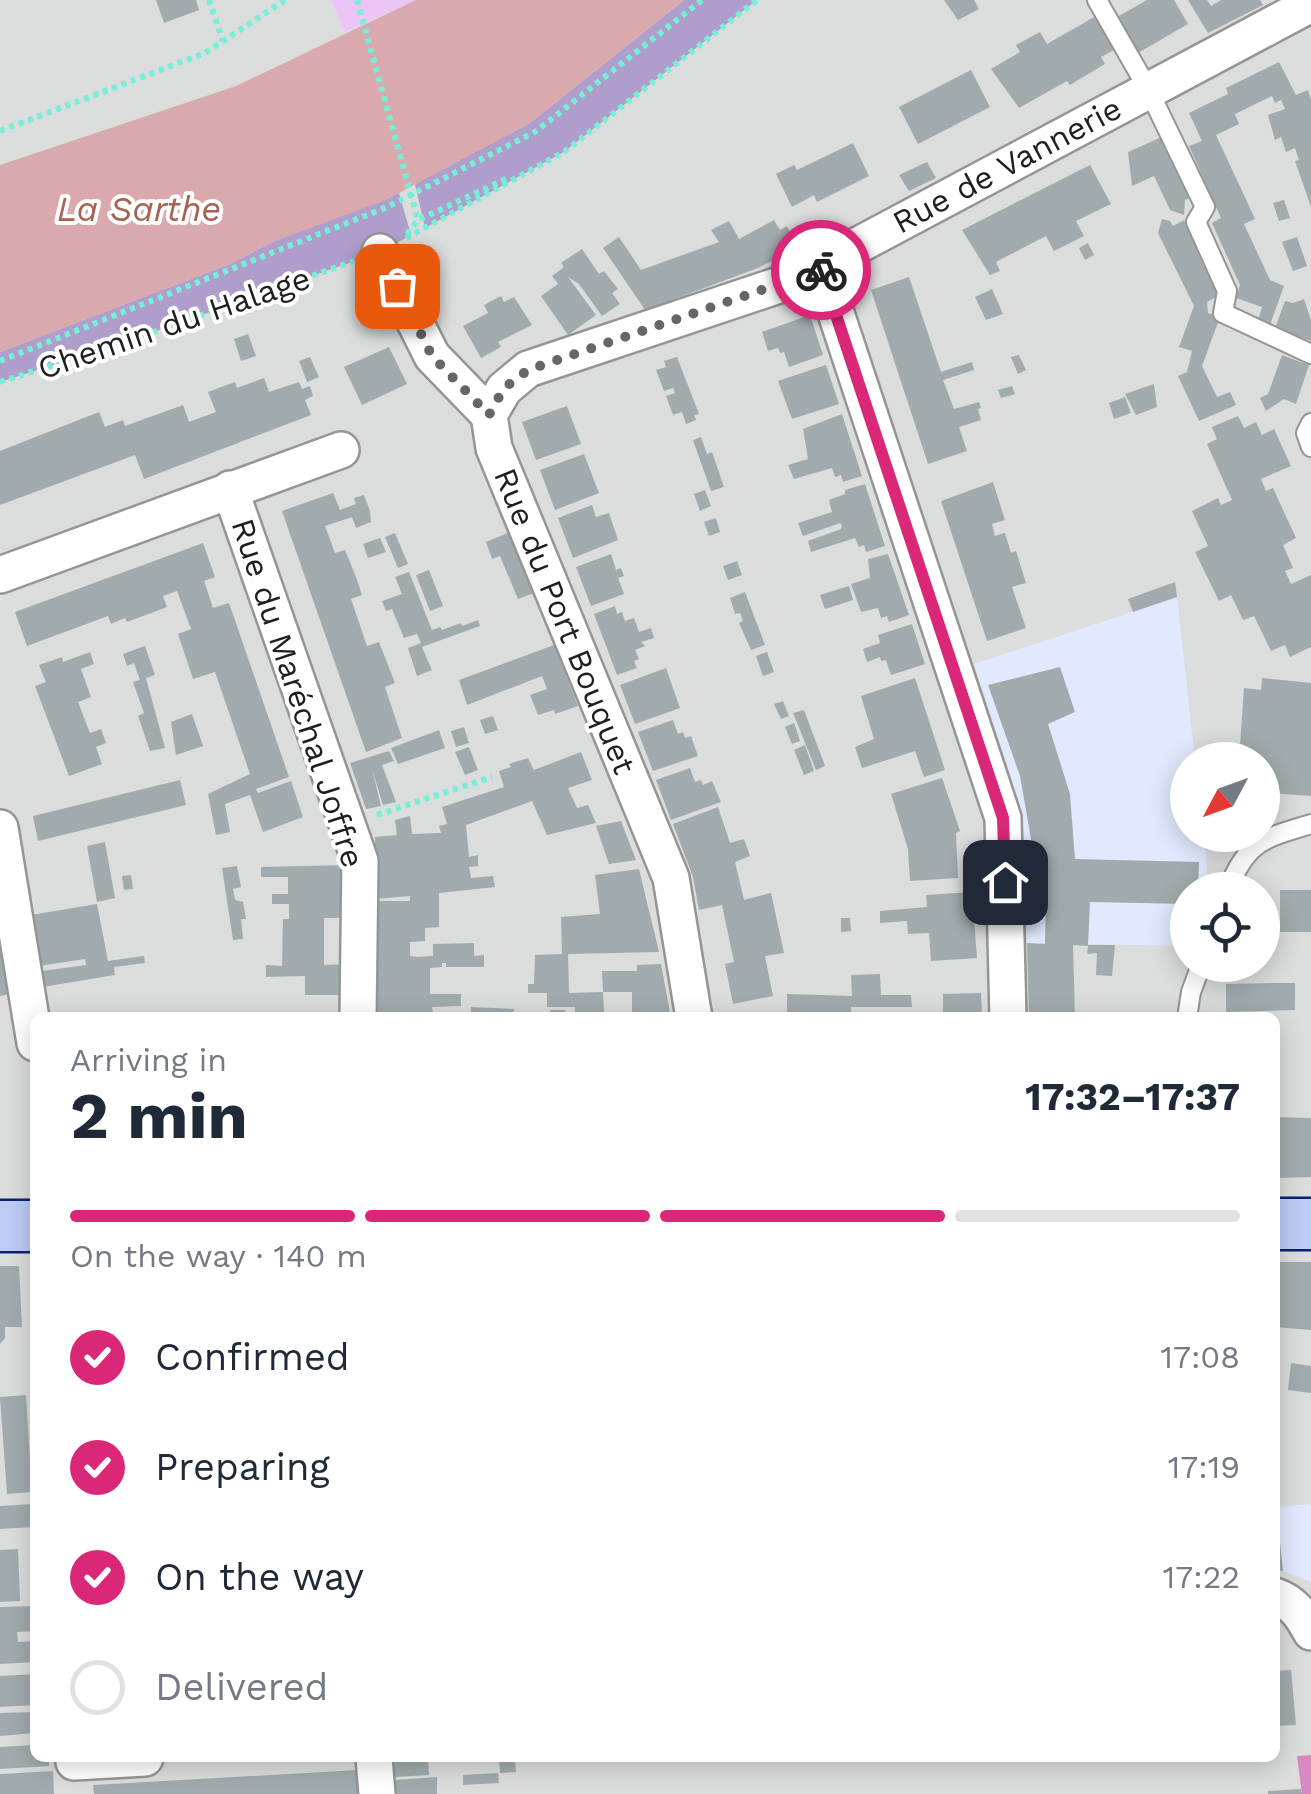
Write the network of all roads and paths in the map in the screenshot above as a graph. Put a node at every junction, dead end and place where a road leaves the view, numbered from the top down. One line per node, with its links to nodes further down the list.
1 (209, 0): 8 (path)
2 (285, 0): 8 (path)
3 (357, 0): 12 (path, bridge)
4 (702, 0): 16 (path)
5 (757, 0): 11 (path)
6 (1097, 0): 9 (lane)
7 (1310, 3): 9 (street, Rue de Vannerie)
8 (222, 41): 10 (path)
9 (1148, 90): 14 (street, Rue de Vannerie); 15 (lane)
10 (0, 132)
11 (564, 152): 12 (path); 12 (path)
12 (418, 220)
13 (380, 252): 17 (path, Chemin du Halage); 18 (street)
14 (820, 266): 18 (street, Rue de Vannerie); 33 (street)
15 (1311, 354)
16 (0, 361)
17 (0, 382)
18 (489, 415): 32 (street, Rue du Port Bouquet)
19 (1311, 423): 20 (lane)
20 (1311, 447)
21 (341, 450): 22 (street)
22 (230, 488): 23 (street); 25 (street, Rue du Maréchal Joffre)
23 (0, 574)
24 (492, 776): 25 (path)
25 (347, 824): 31 (street, Rue du Maréchal Joffre)
26 (1311, 824): 28 (lane)
27 (0, 828): 30 (street)
28 (1235, 872)
29 (1195, 982): 34 (lane)
30 (30, 1012)
31 (358, 1012)
32 (693, 1012)
33 (1008, 1012)
34 (1189, 1012)
35 (1280, 1224): 36 (main road)
36 (1311, 1224)
37 (0, 1226): 38 (main road)
38 (30, 1226)
39 (1280, 1598): 40 (street)
40 (1311, 1632)
41 (122, 1762): 43 (street)
42 (374, 1762): 44 (street)
43 (74, 1771)
44 (376, 1794)

